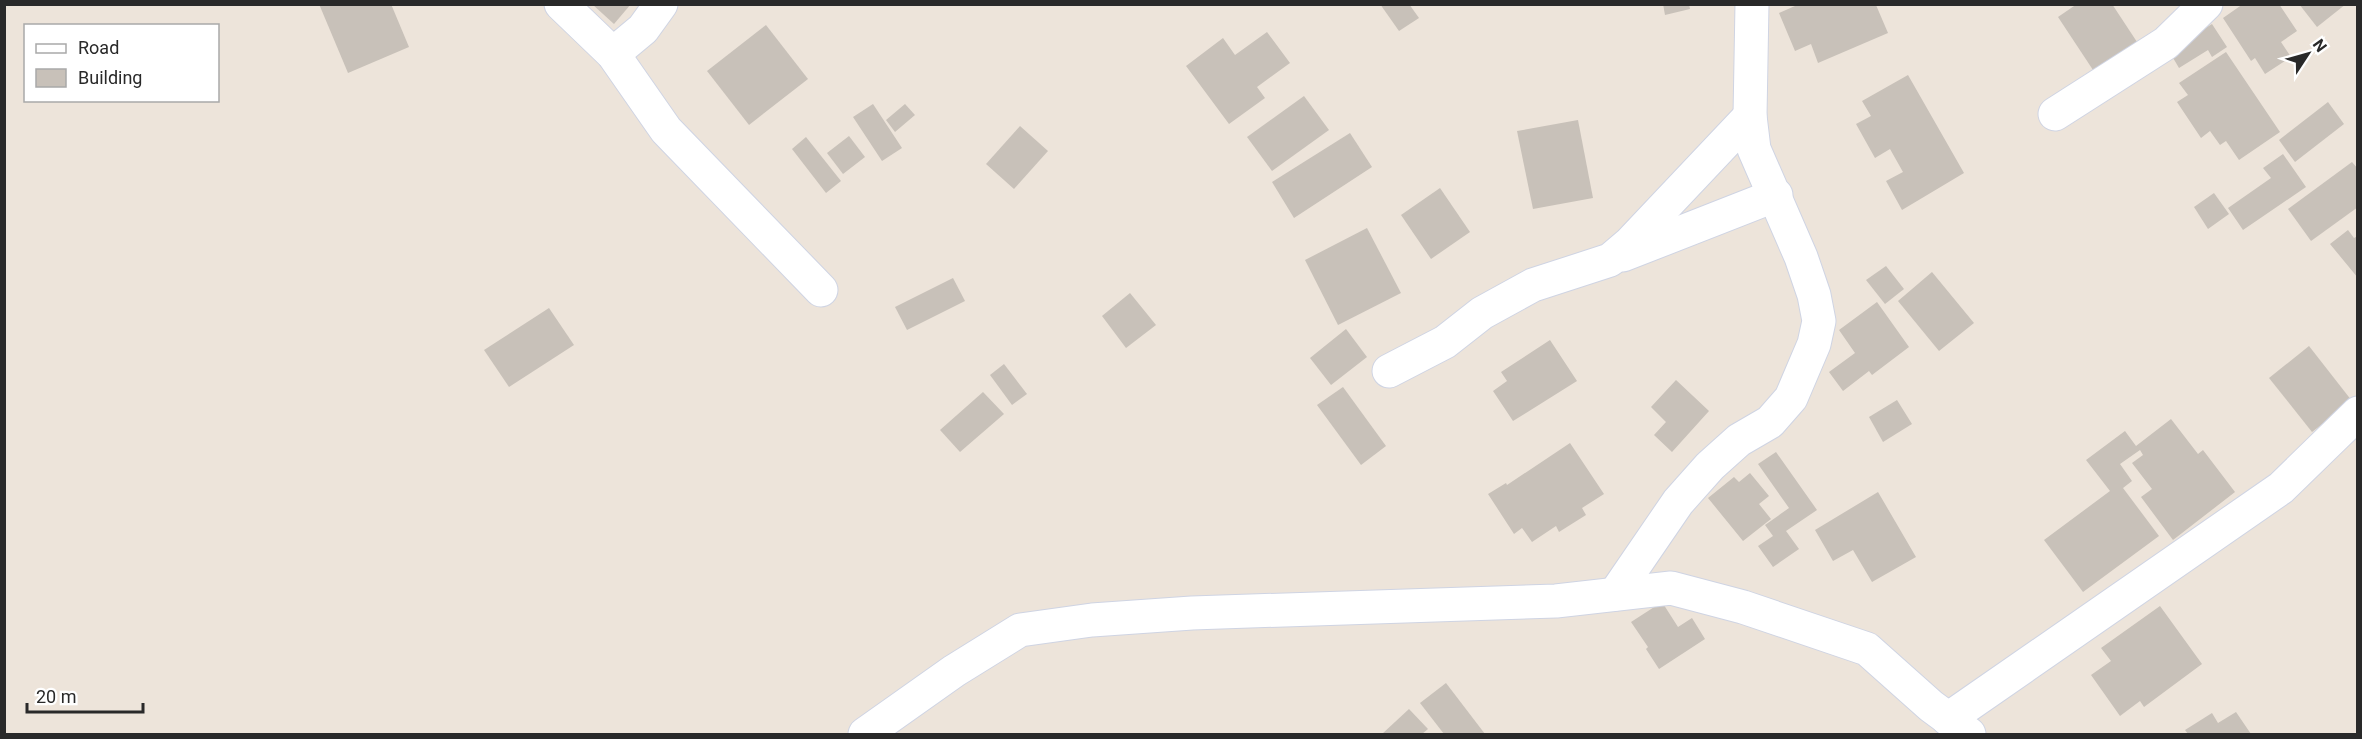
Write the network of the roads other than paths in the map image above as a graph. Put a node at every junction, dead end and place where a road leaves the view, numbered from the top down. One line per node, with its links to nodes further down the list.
1 (561, 4): 5 (street)
2 (661, 4): 5 (street)
3 (1752, 4): 7 (street)
4 (2206, 4): 6 (street)
5 (613, 54): 10 (street)
6 (2055, 114)
7 (1750, 116): 8 (street); 9 (street)
8 (1776, 195): 9 (street); 13 (street)
9 (1610, 260): 11 (street)
10 (821, 290)
11 (1389, 370)
12 (2358, 413): 14 (street)
13 (1615, 594): 14 (street); 15 (street)
14 (1958, 727)
15 (865, 735)

